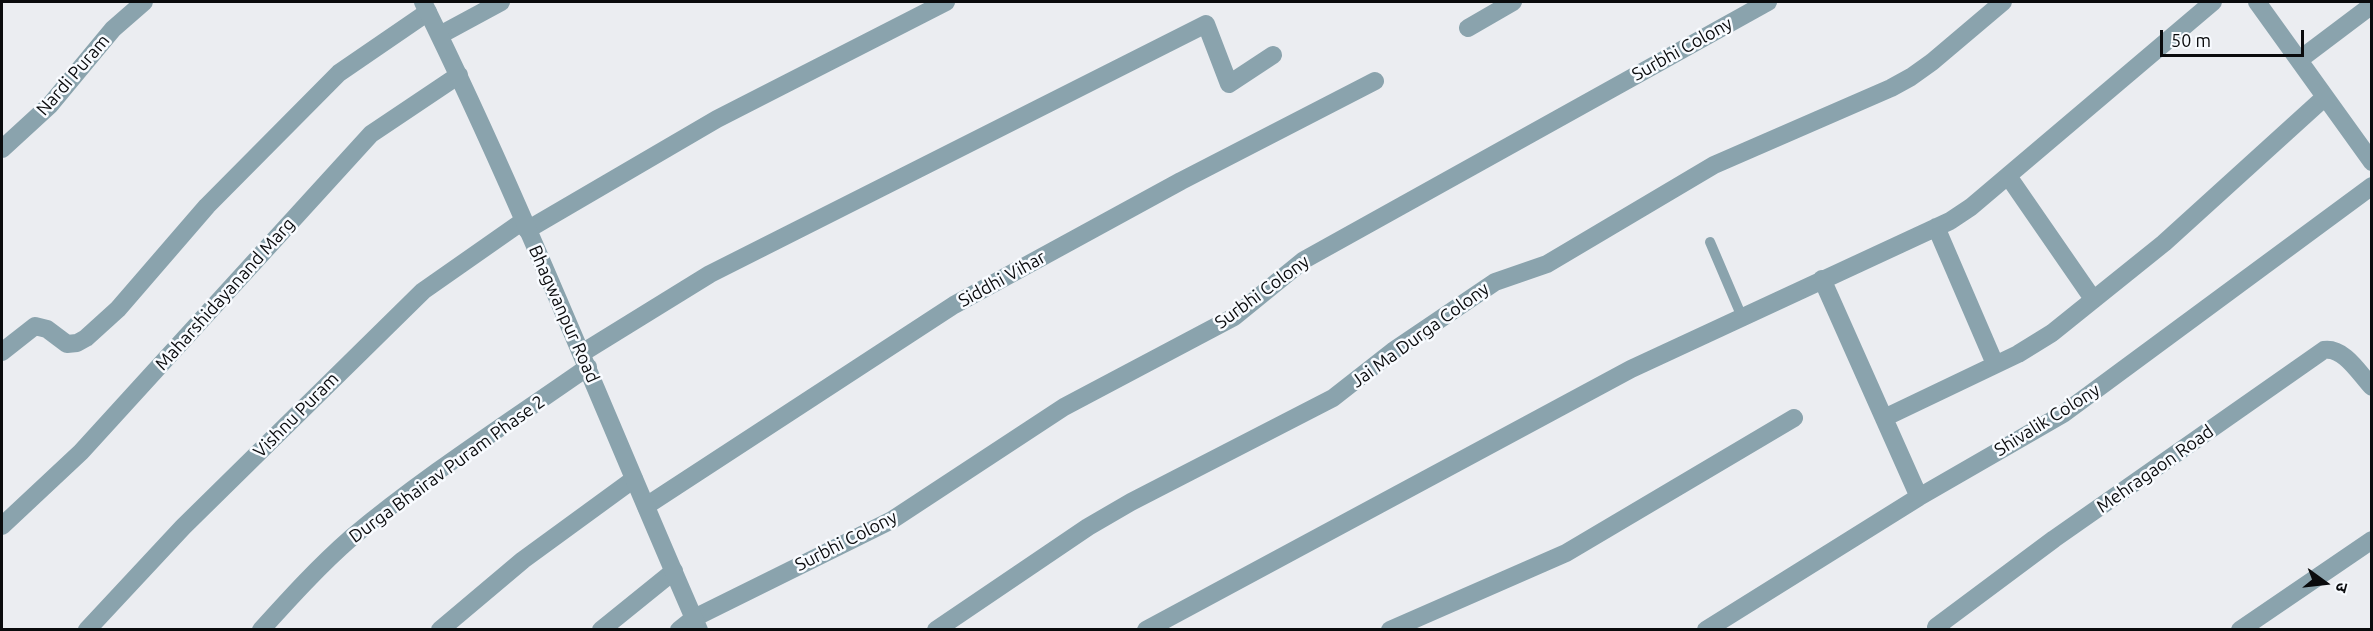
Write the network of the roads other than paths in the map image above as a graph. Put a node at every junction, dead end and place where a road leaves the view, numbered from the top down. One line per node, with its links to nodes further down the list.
1 (144, 2): 18 (street, Nardi Puram)
2 (501, 2): 12 (street)
3 (946, 2): 22 (street, Vishnu Puram)
4 (1513, 2): 11 (street)
5 (1768, 2): 40 (street, Surbhi Colony)
6 (2003, 2): 47 (street, Jai Ma Durga Colony)
7 (2213, 2): 20 (street)
8 (2257, 2): 14 (street)
9 (2372, 5): 14 (street)
10 (425, 7): 12 (street, Bhagwanpur Road); 28 (street)
11 (1468, 28)
12 (440, 35): 15 (street, Bhagwanpur Road)
13 (1273, 56): 29 (street, Durga Bhairav Puram Phase 2)
14 (2299, 60): 17 (street)
15 (459, 75): 22 (street, Bhagwanpur Road); 37 (street, Maharshidayanand Marg)
16 (1375, 81): 36 (street, Siddhi Vihar)
17 (2325, 97): 19 (street); 26 (street)
18 (2, 149)
19 (2372, 162)
20 (2008, 176): 23 (street); 26 (street)
21 (2372, 186): 35 (street, Shivalik Colony)
22 (525, 226): 29 (street, Bhagwanpur Road); 42 (street, Vishnu Puram)
23 (1936, 227): 25 (street); 30 (street)
24 (1710, 242): 27 (lane)
25 (1822, 279): 27 (street); 33 (street)
26 (2092, 299): 30 (street)
27 (1742, 317): 48 (street)
28 (2, 352)
29 (585, 360): 34 (street, Bhagwanpur Road); 43 (street, Durga Bhairav Puram Phase 2)
30 (1995, 364): 33 (street)
31 (2372, 387): 41 (street, Mehragaon Road)
32 (1794, 418): 49 (street)
33 (1884, 418): 35 (street)
34 (634, 479): 36 (street, Bhagwanpur Road); 44 (street)
35 (1919, 497): 50 (street, Shivalik Colony)
36 (646, 507): 39 (street, Bhagwanpur Road)
37 (2, 526)
38 (2372, 540): 51 (street)
39 (674, 571): 40 (street, Bhagwanpur Road); 45 (street)
40 (697, 624): 46 (street, Surbhi Colony)
41 (1936, 627)
42 (87, 630)
43 (261, 630)
44 (440, 630)
45 (602, 630)
46 (679, 630)
47 (936, 630)
48 (1146, 630)
49 (1390, 630)
50 (1706, 630)
51 (2240, 630)

